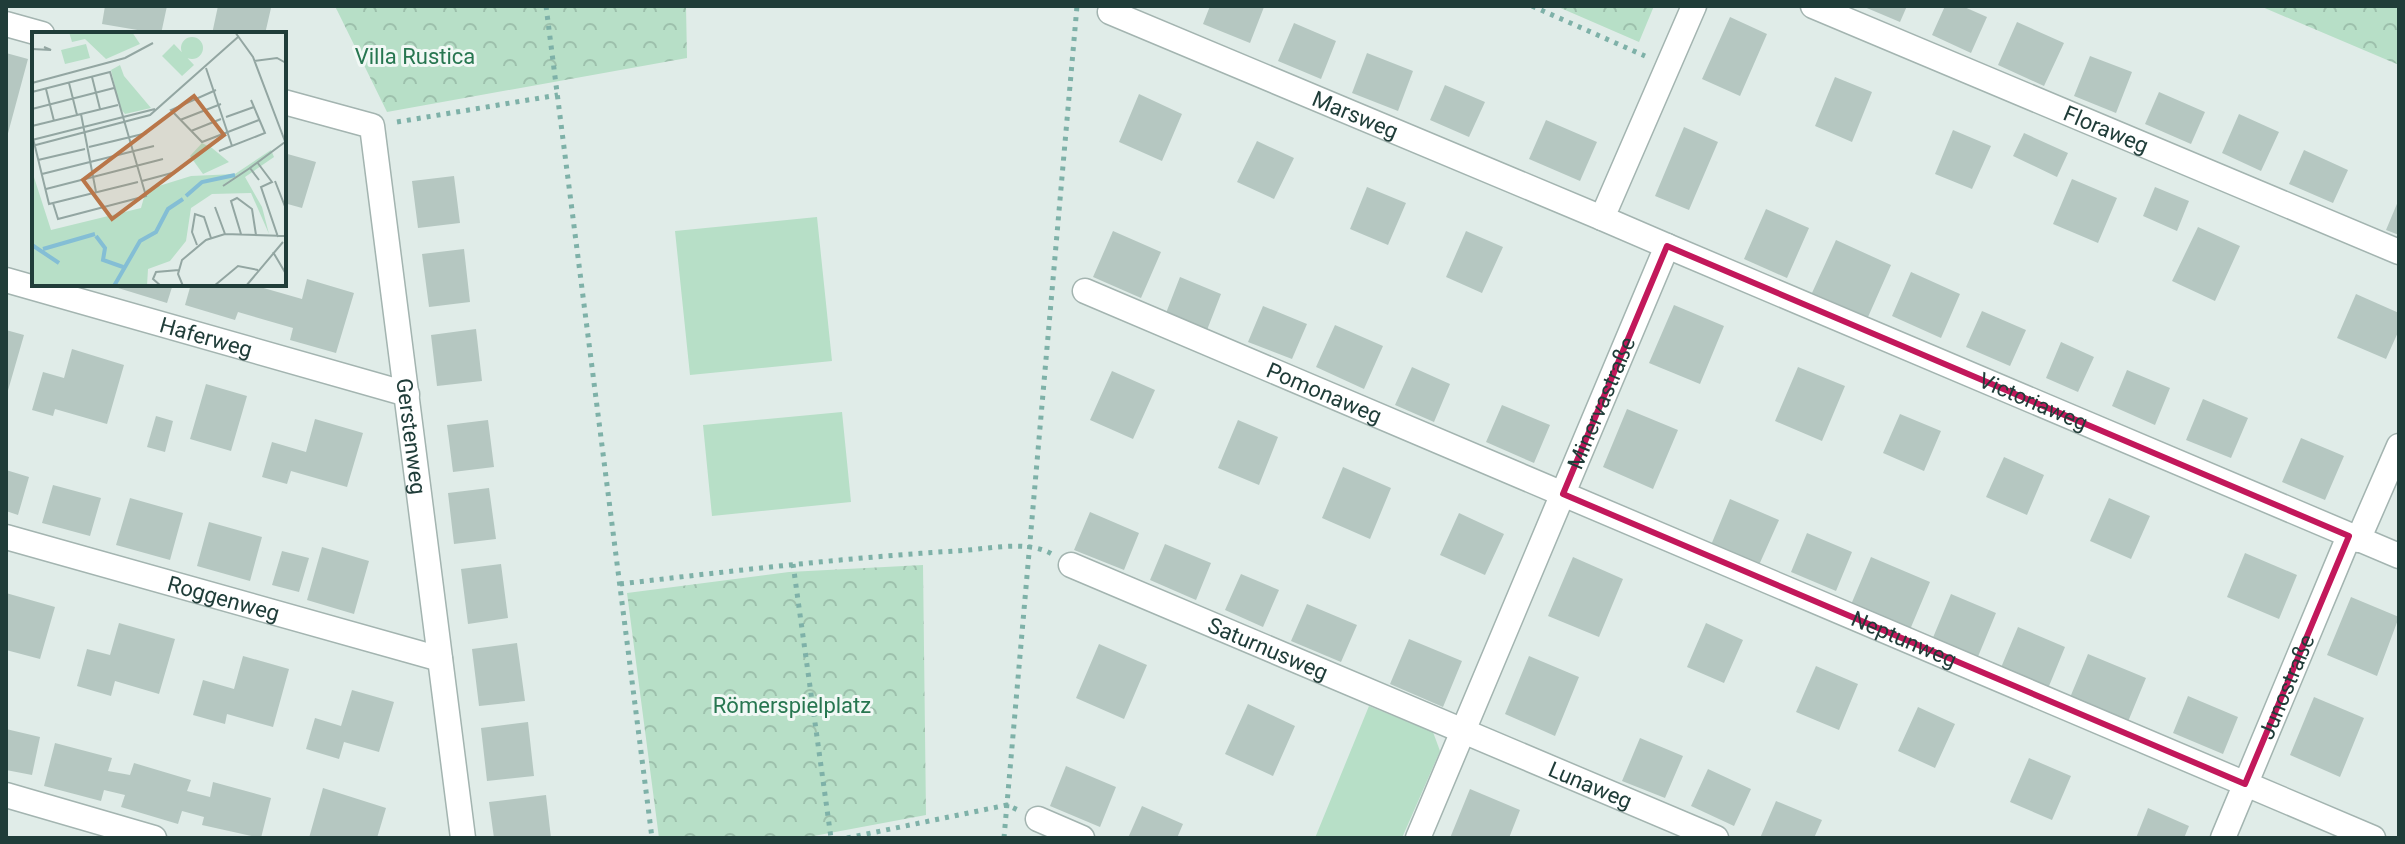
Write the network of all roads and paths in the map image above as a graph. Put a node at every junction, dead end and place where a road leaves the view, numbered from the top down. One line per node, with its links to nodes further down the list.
1 (546, 6): 10 (path)
2 (1077, 6): 23 (path)
3 (1532, 6): 9 (path)
4 (1694, 6): 9 (street)
5 (1813, 6): 15 (street, Floraweg)
6 (1110, 12): 13 (street, Marsweg)
7 (6, 24): 8 (street)
8 (35, 32)
9 (1668, 66): 13 (street)
10 (558, 95): 12 (path); 27 (path)
11 (286, 103): 12 (street)
12 (372, 126): 18 (street, Gerstenweg)
13 (1602, 218): 14 (street)
14 (1667, 246): 20 (street, Minervastraße); 22 (street, Victoriaweg)
15 (2399, 252)
16 (6, 280): 18 (street, Haferweg)
17 (1085, 291): 20 (street, Pomonaweg)
18 (407, 394): 28 (street, Gerstenweg)
19 (2399, 446): 22 (street, Junostraße)
20 (1563, 494): 29 (street, Minervastraße); 30 (street, Neptunweg)
21 (6, 537): 28 (street, Roggenweg)
22 (2354, 538): 24 (street, Victoriaweg); 30 (street, Junostraße)
23 (1029, 547): 25 (path); 26 (path); 32 (path)
24 (2399, 556)
25 (793, 564): 27 (path); 37 (path)
26 (1071, 565): 29 (street, Saturnusweg)
27 (620, 584): 36 (path)
28 (440, 659): 35 (street, Gerstenweg)
29 (1463, 731): 41 (street, Minervastraße); 42 (street, Lunaweg)
30 (2245, 784): 43 (street, Junostraße); 44 (street, Neptunweg)
31 (6, 795): 34 (street)
32 (1007, 805): 33 (path); 38 (path); 39 (path)
33 (1038, 819): 40 (street)
34 (154, 838)
35 (463, 838)
36 (652, 838)
37 (831, 838)
38 (847, 838)
39 (1004, 838)
40 (1082, 838)
41 (1418, 838)
42 (1716, 838)
43 (2223, 838)
44 (2373, 838)

